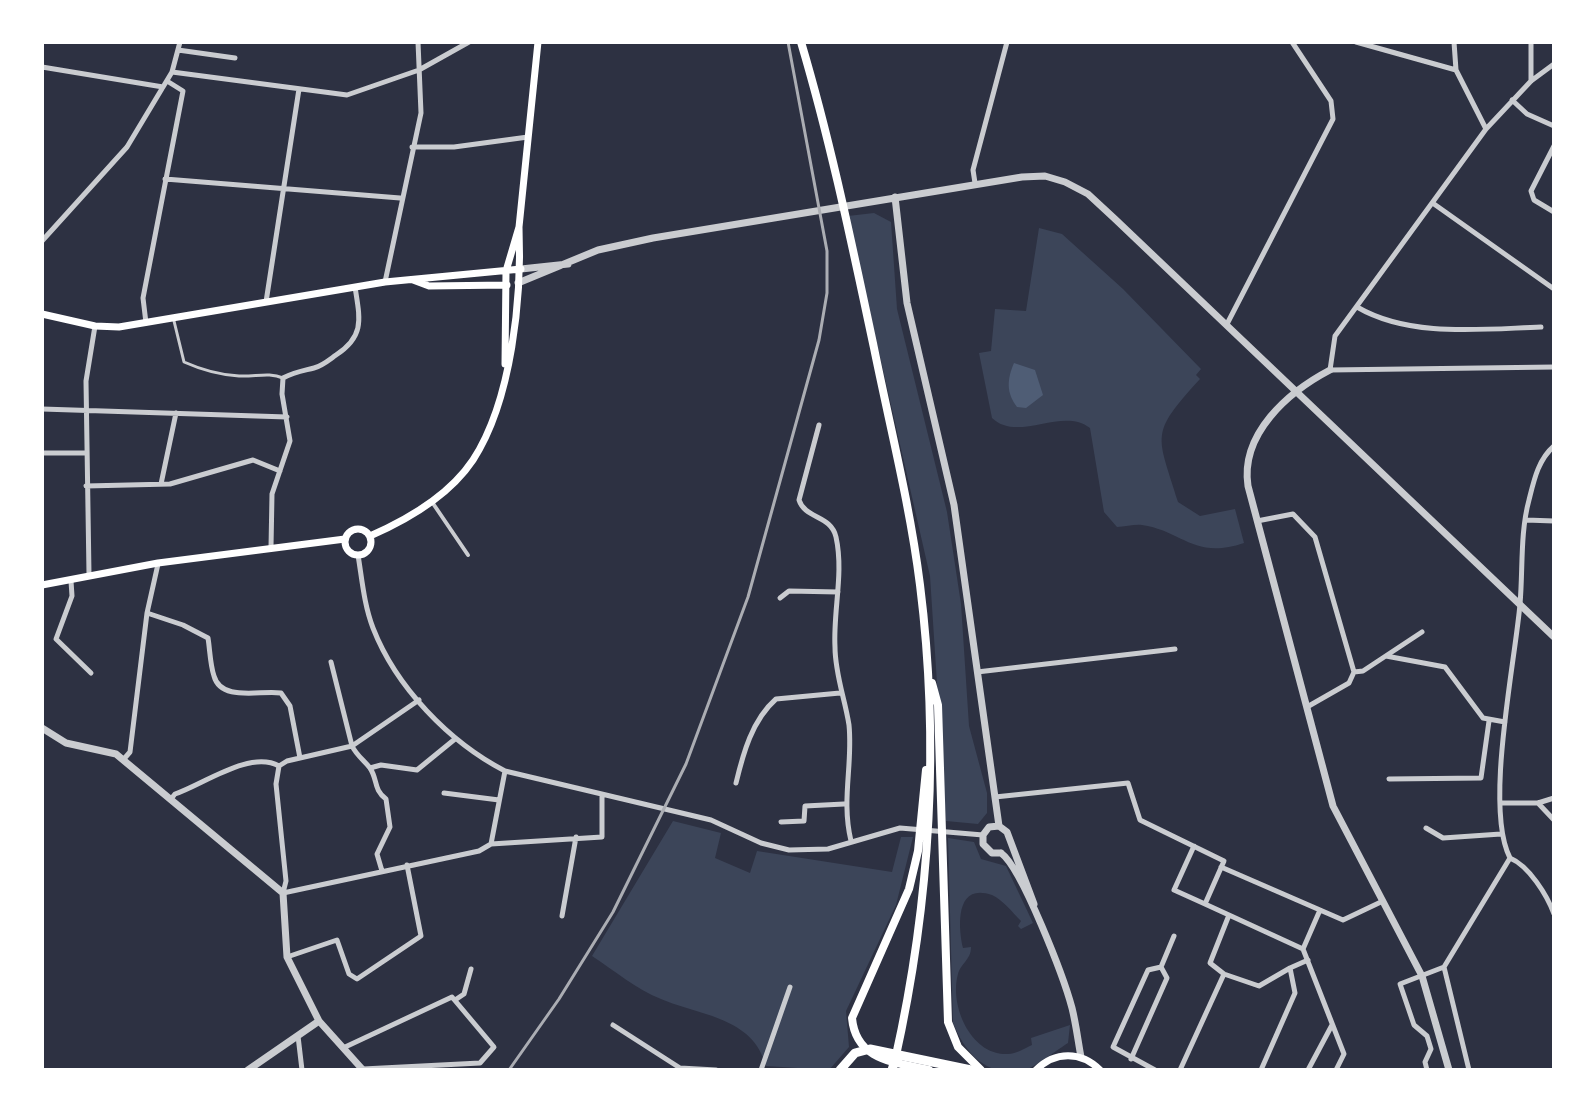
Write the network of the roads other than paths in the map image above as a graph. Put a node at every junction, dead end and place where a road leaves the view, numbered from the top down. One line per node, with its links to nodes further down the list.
1 (180, 42): 11 (street)
2 (418, 42): 15 (street)
3 (469, 42): 15 (street)
4 (538, 42): 25 (main road)
5 (801, 42): 92 (main road)
6 (1007, 42): 29 (street)
7 (1292, 42): 51 (street)
8 (1356, 42): 16 (street)
9 (1454, 42): 16 (street)
10 (1531, 42): 19 (street)
11 (178, 50): 12 (street); 17 (street)
12 (235, 58)
13 (1554, 64): 19 (street)
14 (42, 67): 20 (street)
15 (419, 70): 21 (street); 27 (street)
16 (1456, 70): 24 (street)
17 (172, 72): 18 (street); 21 (street)
18 (167, 81): 20 (street); 28 (street)
19 (1531, 81): 22 (street)
20 (163, 87): 36 (street)
21 (299, 89): 30 (street)
22 (1512, 100): 23 (street); 24 (street)
23 (1554, 126)
24 (1486, 129): 33 (street)
25 (528, 137): 27 (street); 35 (main road)
26 (1554, 146): 34 (street)
27 (412, 147): 32 (street)
28 (165, 179): 30 (street); 50 (street)
29 (975, 183): 31 (street); 51 (street)
30 (283, 187): 32 (street); 46 (street)
31 (895, 197): 37 (street); 93 (street)
32 (400, 198): 41 (street)
33 (1434, 204): 45 (street); 47 (street)
34 (1554, 212)
35 (519, 227): 38 (main road); 39 (main road)
36 (43, 237)
37 (570, 264): 38 (street); 42 (street)
38 (521, 269): 39 (main road); 42 (main road)
39 (506, 271): 40 (main road); 42 (main road); 43 (main road)
40 (411, 279): 41 (main road); 43 (main road)
41 (385, 282): 44 (main road)
42 (518, 283): 43 (main road); 55 (main road)
43 (505, 285): 55 (main road)
44 (355, 287): 46 (main road); 57 (street)
45 (1554, 289)
46 (266, 302): 49 (main road)
47 (1357, 307): 53 (street); 56 (street)
48 (42, 314): 52 (main road)
49 (173, 318): 50 (main road); 57 (lane)
50 (146, 323): 52 (main road)
51 (1227, 324): 58 (street)
52 (95, 326): 60 (street)
53 (1541, 327)
54 (1554, 367): 56 (street)
55 (506, 369): 70 (main road)
56 (1330, 370): 58 (street)
57 (283, 378): 62 (street)
58 (1296, 393): 72 (street); 85 (street)
59 (42, 409): 60 (street)
60 (87, 410): 61 (street); 66 (street)
61 (176, 413): 62 (street); 68 (street)
62 (287, 417): 67 (street)
63 (819, 425): 83 (street)
64 (1554, 446): 71 (street)
65 (42, 453): 66 (street)
66 (86, 453): 69 (street)
67 (280, 471): 68 (street); 76 (street)
68 (161, 484): 69 (street)
69 (86, 486): 80 (street)
70 (432, 502): 74 (main road); 78 (street)
71 (1526, 520): 73 (street); 85 (street)
72 (1257, 521): 94 (street); 98 (street)
73 (1554, 521)
74 (370, 536): 75 (main road); 77 (main road)
75 (345, 539): 76 (main road); 77 (main road)
76 (271, 547): 79 (main road)
77 (358, 555): 97 (street)
78 (468, 555)
79 (158, 563): 80 (main road); 86 (street)
80 (89, 574): 81 (main road)
81 (71, 581): 82 (main road); 95 (street)
82 (42, 585)
83 (838, 592): 84 (street); 96 (street)
84 (780, 598)
85 (1520, 606): 88 (street); 100 (street)
86 (147, 613): 105 (street); 106 (street)
87 (1422, 632): 90 (street)
88 (1554, 637)
89 (1175, 649): 93 (street)
90 (1386, 656): 94 (street); 99 (street)
91 (331, 662): 104 (street)
92 (928, 670): 103 (main road); 176 (main road)
93 (976, 672): 114 (street)
94 (1354, 672): 98 (street)
95 (91, 673)
96 (840, 693): 111 (street); 120 (street)
97 (419, 700): 102 (street); 104 (street)
98 (1306, 707): 138 (street)
99 (1489, 721): 100 (street); 110 (street)
100 (1505, 722): 118 (street)
101 (42, 728): 106 (street)
102 (455, 739): 108 (street); 109 (street)
103 (930, 741): 162 (main road); 166 (main road)
104 (352, 746): 105 (street); 108 (street)
105 (300, 758): 107 (street)
106 (123, 760): 116 (street)
107 (279, 766): 116 (street); 137 (street)
108 (370, 768): 136 (street)
109 (505, 771): 113 (street); 117 (street)
110 (1389, 779)
111 (736, 783)
112 (444, 793): 117 (street)
113 (602, 794): 127 (street); 128 (street)
114 (994, 797): 123 (street); 131 (street)
115 (1554, 798): 119 (street)
116 (171, 800): 137 (street)
117 (499, 800): 130 (street)
118 (1501, 803): 119 (street); 125 (street)
119 (1538, 803): 121 (street)
120 (844, 804): 122 (street); 128 (street)
121 (1554, 820)
122 (781, 822)
123 (999, 826): 126 (street); 129 (street)
124 (1426, 828): 125 (street)
125 (1501, 834): 133 (street)
126 (983, 835): 128 (street); 132 (street)
127 (576, 837): 130 (street); 143 (street)
128 (851, 841)
129 (1009, 842): 132 (street); 144 (street)
130 (491, 844): 135 (street)
131 (1194, 846): 134 (street); 139 (street)
132 (1001, 853): 144 (street)
133 (1510, 858): 141 (street); 150 (street)
134 (1223, 864): 139 (street); 140 (street)
135 (407, 865): 136 (street); 147 (street)
136 (382, 871): 137 (street)
137 (283, 893): 147 (street)
138 (1383, 901): 140 (street); 154 (street)
139 (1205, 904): 142 (street)
140 (1320, 910): 146 (street)
141 (1554, 914)
142 (1229, 915): 146 (street); 153 (street)
143 (562, 916)
144 (1040, 926): 163 (street)
145 (1174, 936): 149 (street)
146 (1303, 949): 148 (street)
147 (287, 957): 157 (street)
148 (1308, 960): 151 (street); 158 (street)
149 (1161, 967): 164 (street); 164 (street)
150 (1444, 967): 154 (street); 186 (street)
151 (1290, 968): 153 (street); 181 (street)
152 (471, 969): 156 (street)
153 (1224, 974): 180 (street)
154 (1422, 976): 184 (street); 185 (street)
155 (790, 987): 172 (street)
156 (453, 999): 161 (street); 170 (street)
157 (319, 1021): 160 (street); 161 (street)
158 (1333, 1024): 182 (street); 183 (street)
159 (613, 1025): 167 (street)
160 (298, 1036): 168 (street); 169 (street)
161 (343, 1048): 170 (street)
162 (864, 1050): 165 (highway); 173 (highway)
163 (1081, 1057): 177 (main road); 178 (main road)
164 (1131, 1059): 179 (street)
165 (920, 1063): 174 (main road); 175 (highway)
166 (893, 1067)
167 (680, 1069): 171 (street)
168 (248, 1070)
169 (302, 1070)
170 (362, 1070)
171 (716, 1070)
172 (761, 1070)
173 (840, 1070)
174 (929, 1070)
175 (971, 1070)
176 (981, 1070)
177 (1036, 1070)
178 (1100, 1070)
179 (1155, 1070)
180 (1180, 1070)
181 (1261, 1070)
182 (1308, 1070)
183 (1336, 1070)
184 (1427, 1070)
185 (1449, 1070)
186 (1469, 1070)

